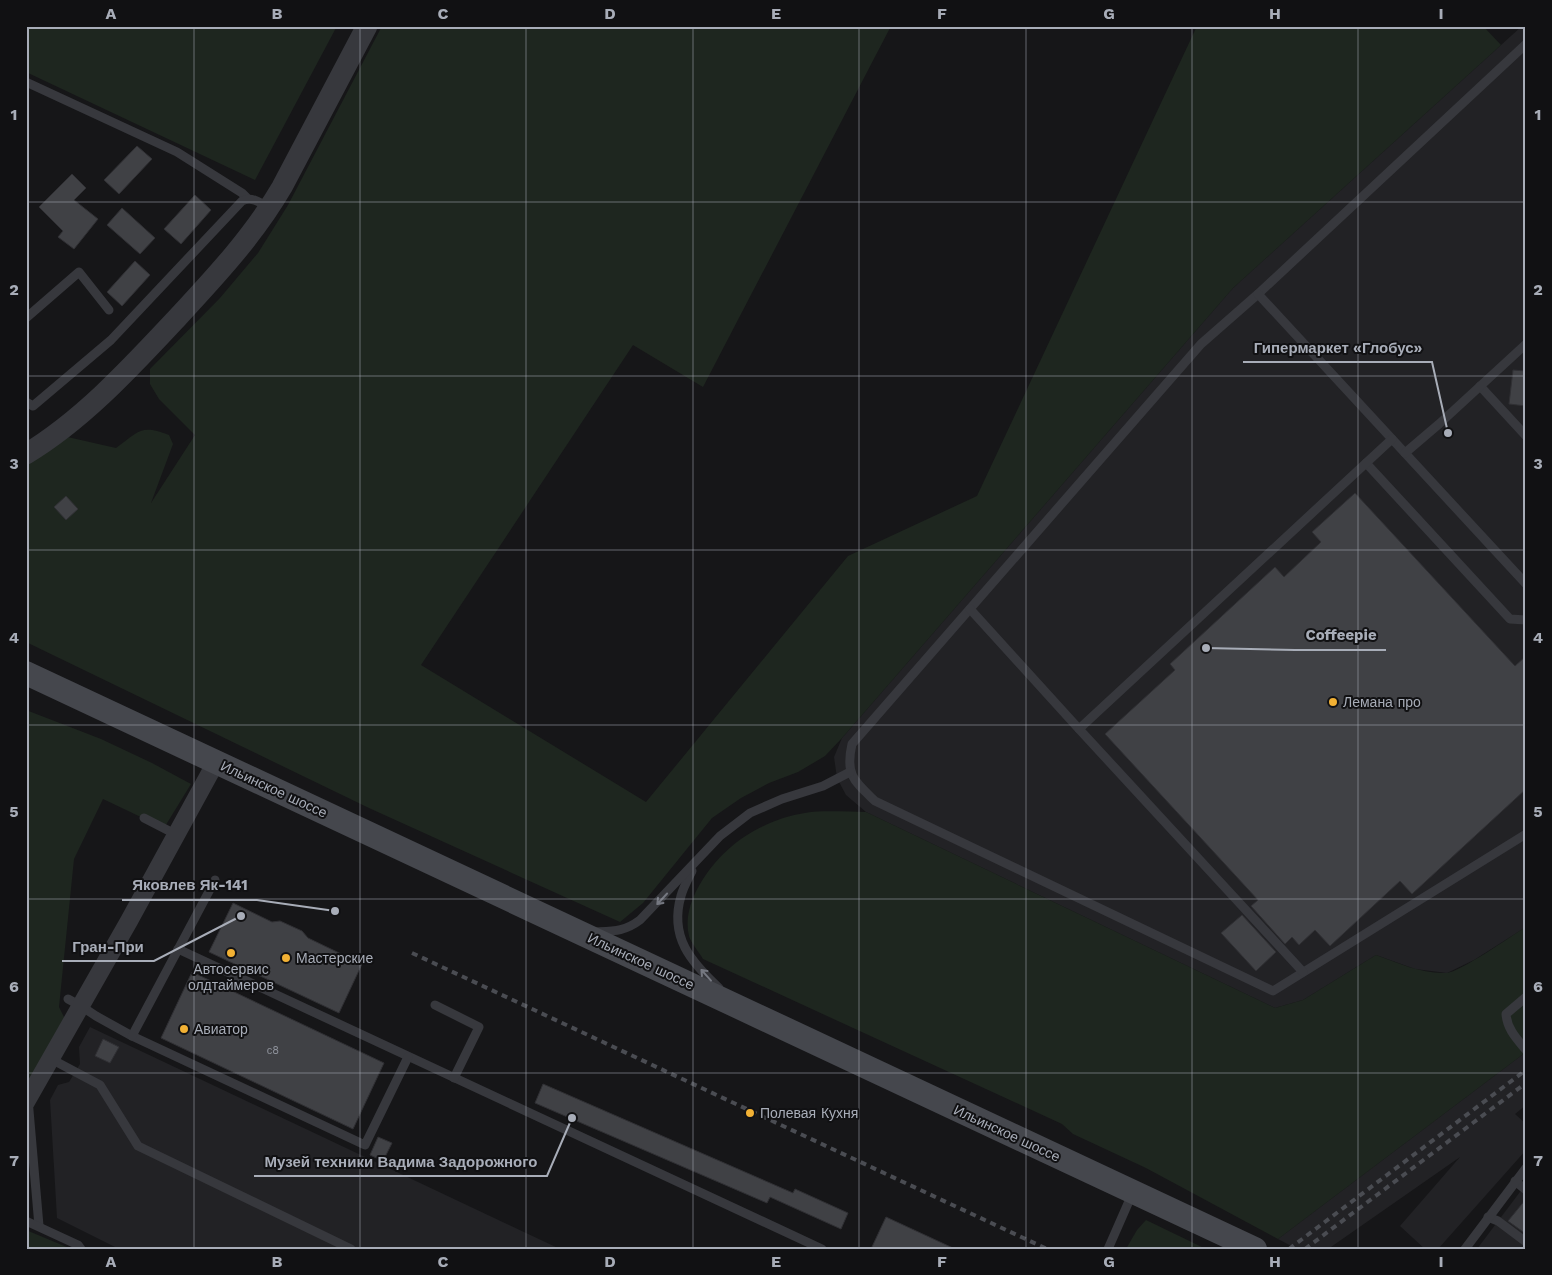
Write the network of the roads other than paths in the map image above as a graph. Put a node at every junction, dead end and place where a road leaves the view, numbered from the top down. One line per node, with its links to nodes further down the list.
1 (367, 26): 5 (street)
2 (1526, 44): 6 (lane)
3 (26, 82): 4 (lane)
4 (247, 198): 5 (lane); 11 (lane)
5 (270, 208): 15 (street)
6 (1258, 294): 13 (lane); 18 (lane)
7 (109, 310): 8 (lane)
8 (26, 318)
9 (1526, 344): 10 (lane)
10 (1480, 386): 12 (lane); 14 (lane)
11 (26, 402)
12 (1526, 436)
13 (1392, 439): 14 (lane); 16 (lane)
14 (1405, 453): 17 (lane)
15 (26, 454)
16 (1366, 464): 19 (lane); 21 (lane)
17 (1526, 584)
18 (970, 609): 21 (lane); 23 (lane)
19 (1526, 620)
20 (26, 672): 22 (main road, Ильинское шоссе)
21 (1079, 729): 31 (lane)
22 (216, 762): 26 (street); 29 (main road, Ильинское шоссе)
23 (850, 772): 27 (lane); 31 (lane)
24 (144, 818): 26 (lane)
25 (1526, 834): 31 (lane)
26 (177, 835): 33 (street)
27 (695, 864): 29 (lane, one-way to 29); 35 (lane, one-way to 27)
28 (215, 880): 30 (lane)
29 (580, 932): 35 (main road, Ильинское шоссе)
30 (178, 949): 36 (lane); 38 (lane)
31 (1303, 972)
32 (1526, 997): 37 (lane)
33 (75, 1002): 36 (lane); 39 (street)
34 (435, 1005): 40 (lane)
35 (741, 1008): 45 (main road, Ильинское шоссе)
36 (132, 1036): 38 (lane)
37 (1526, 1050)
38 (408, 1057): 40 (lane)
39 (51, 1059): 41 (street); 51 (lane)
40 (454, 1078): 52 (lane)
41 (27, 1100): 48 (lane)
42 (1526, 1168): 43 (lane)
43 (1515, 1181): 44 (lane); 46 (lane)
44 (1526, 1190)
45 (1133, 1192): 53 (lane); 54 (main road, Ильинское шоссе)
46 (1488, 1217): 49 (lane); 55 (lane)
47 (26, 1221): 48 (lane)
48 (39, 1226): 50 (lane)
49 (1526, 1242)
50 (81, 1249)
51 (351, 1249)
52 (822, 1249)
53 (1108, 1249)
54 (1255, 1249)
55 (1465, 1249)

